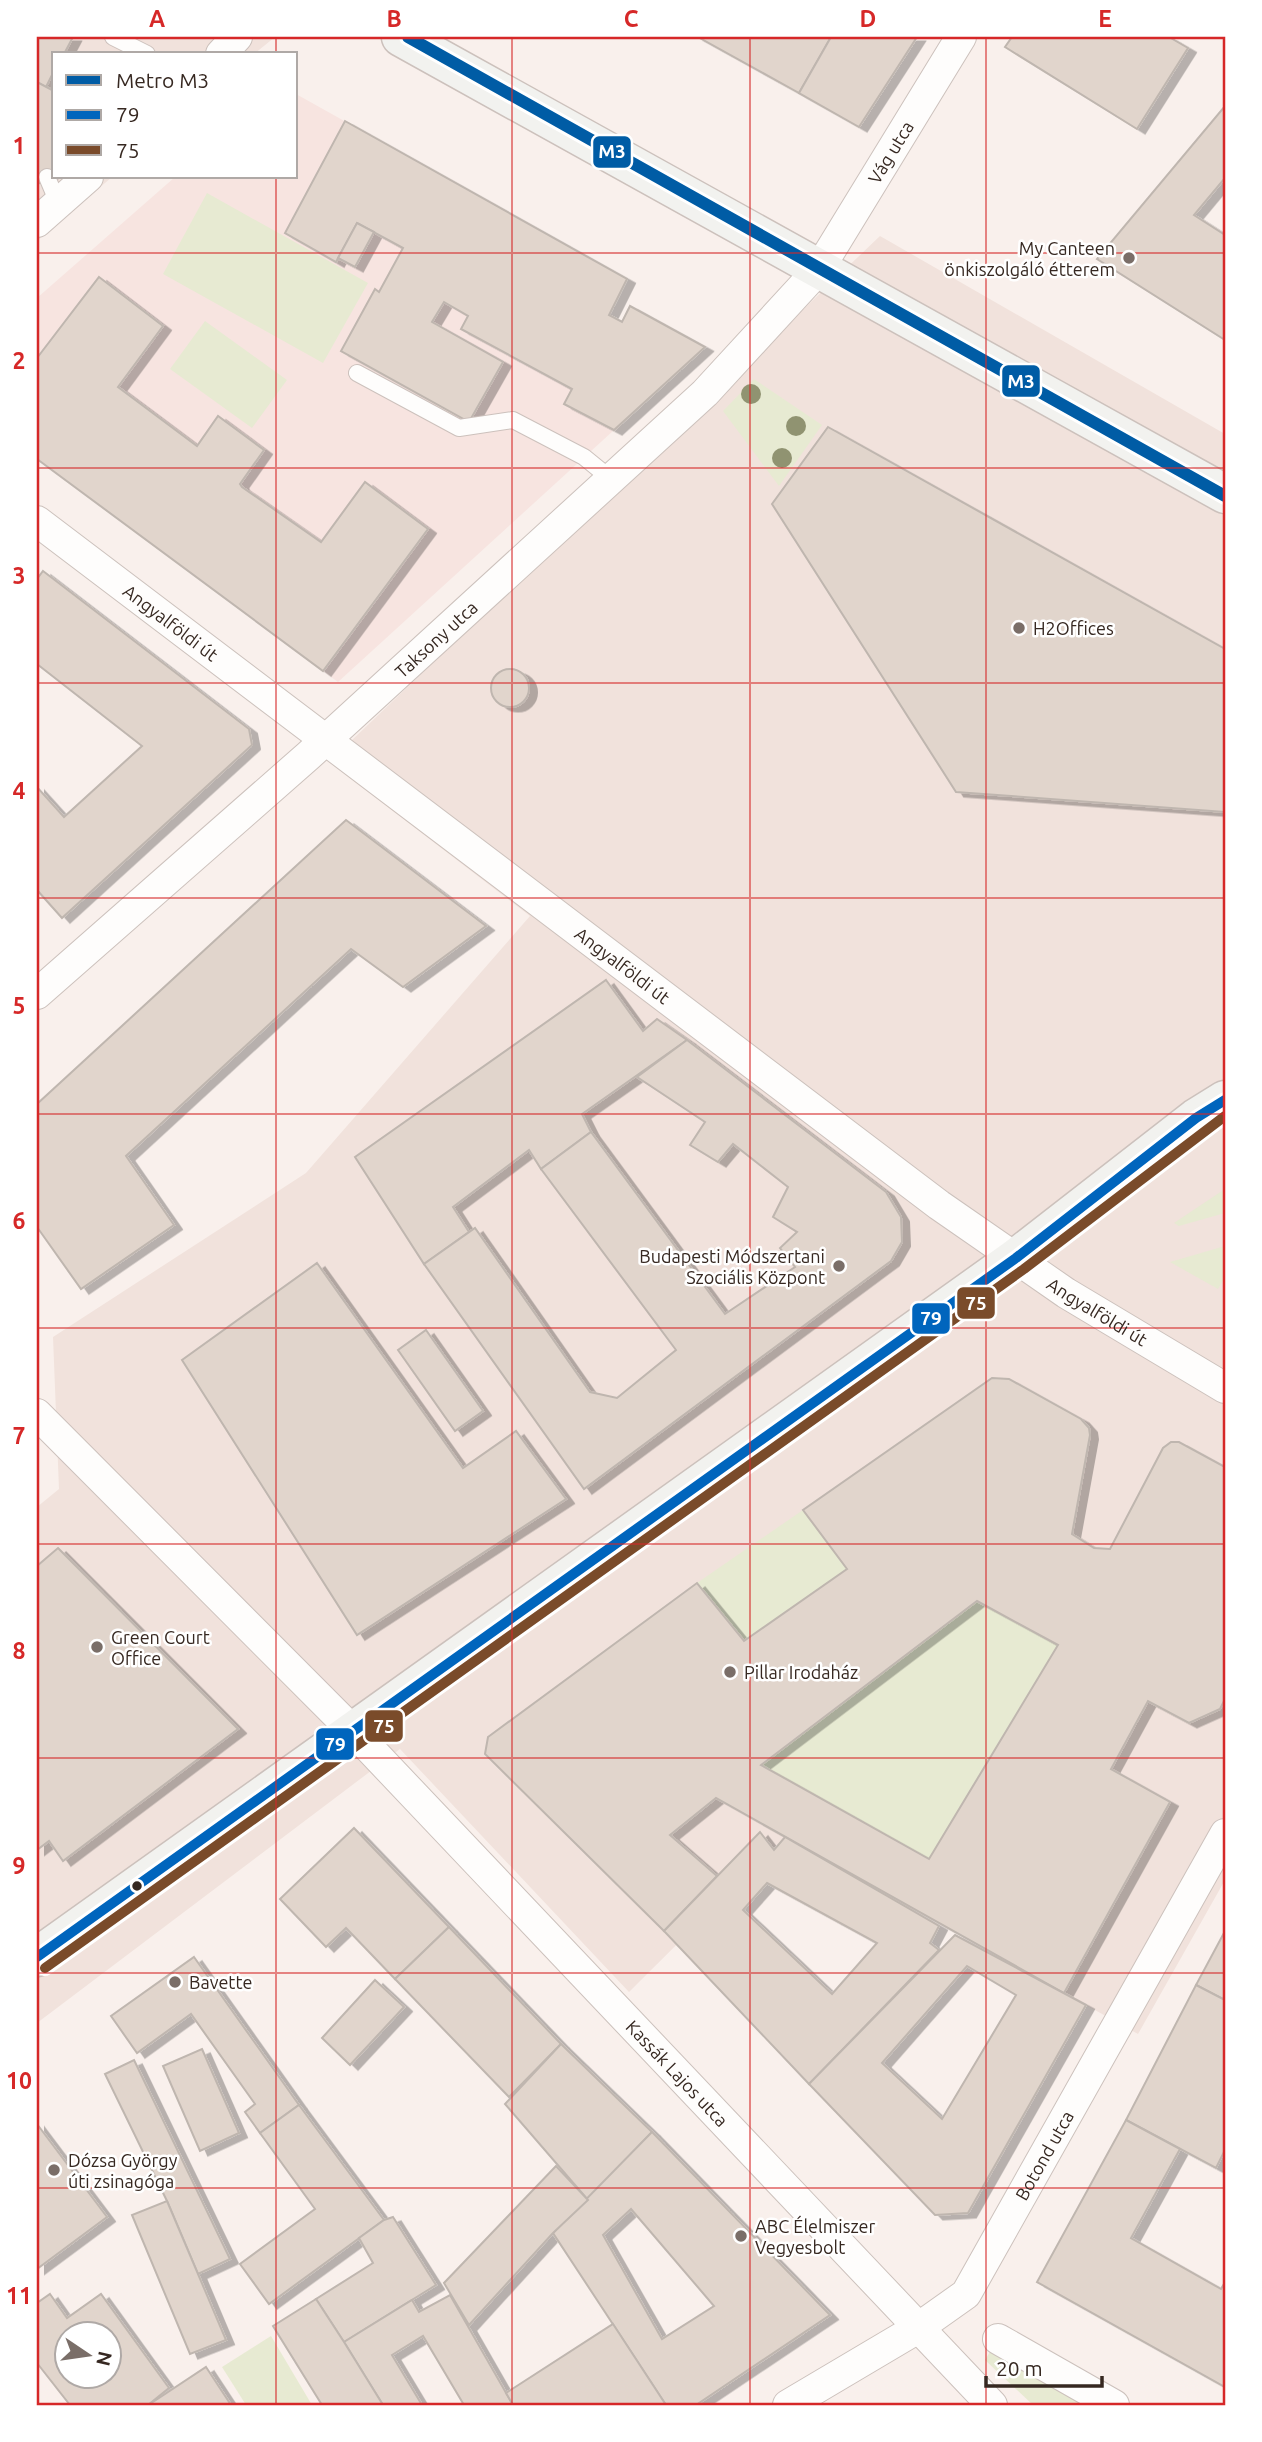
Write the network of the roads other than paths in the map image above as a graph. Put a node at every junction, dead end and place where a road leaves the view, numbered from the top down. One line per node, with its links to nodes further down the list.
1 (113, 37): 5 (lane)
2 (237, 37): 6 (street)
3 (401, 37): 9 (main road)
4 (961, 37): 9 (street, Vág utca)
5 (143, 52)
6 (223, 52)
7 (86, 178): 8 (street)
8 (47, 201)
9 (819, 269): 11 (street, Taksony utca); 12 (main road)
10 (357, 373): 11 (lane)
11 (611, 479): 14 (street, Taksony utca)
12 (1225, 494)
13 (37, 521): 14 (street, Angyalföldi út)
14 (326, 740): 15 (street, Taksony utca); 17 (street, Angyalföldi út)
15 (37, 995)
16 (1225, 1100): 17 (main road)
17 (1016, 1258): 18 (street, Angyalföldi út); 20 (main road)
18 (1225, 1388)
19 (37, 1414): 20 (street, Kassák Lajos utca)
20 (353, 1731): 22 (main road); 23 (street, Kassák Lajos utca)
21 (1225, 1834): 23 (street, Botond utca)
22 (37, 1957)
23 (918, 2328): 25 (street, Botond utca); 26 (street, Kassák Lajos utca)
24 (998, 2339): 27 (street)
25 (788, 2405)
26 (992, 2405)
27 (1114, 2405)

